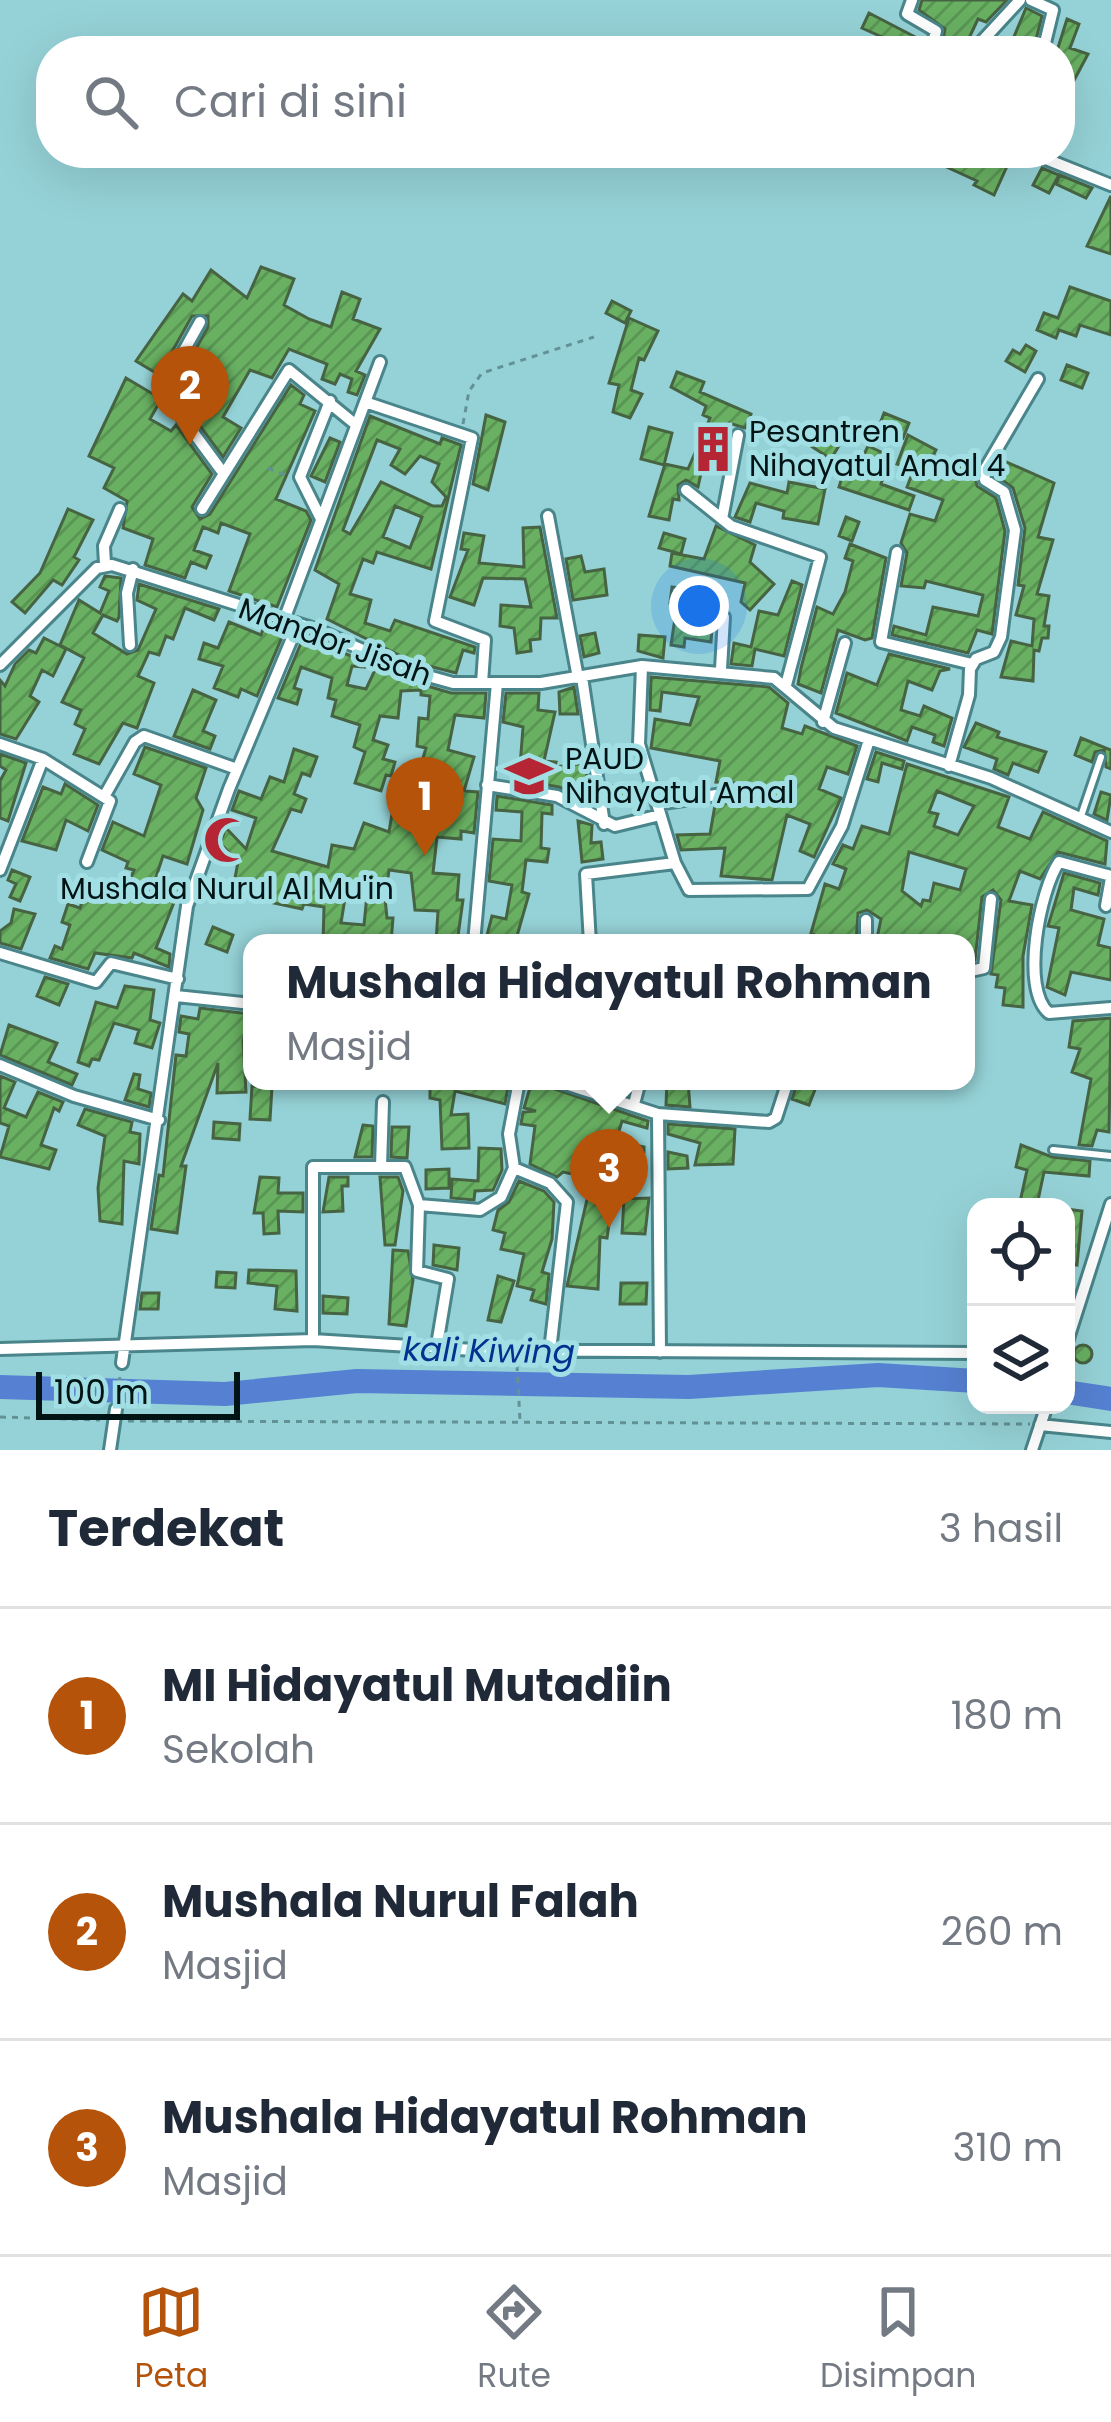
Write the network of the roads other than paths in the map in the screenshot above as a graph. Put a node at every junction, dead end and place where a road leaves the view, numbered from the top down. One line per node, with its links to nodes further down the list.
1 (912, 0): 4 (street)
2 (1020, 0): 5 (street)
3 (1031, 0): 6 (street)
4 (935, 36)
5 (987, 36)
6 (1047, 36)
7 (1068, 168): 8 (street)
8 (1111, 185)
9 (200, 322): 16 (street)
10 (380, 362): 13 (street)
11 (1038, 379): 32 (street)
12 (330, 401): 14 (street); 16 (street); 21 (street)
13 (364, 402): 14 (street); 37 (street)
14 (356, 424): 21 (street)
15 (738, 435): 22 (street)
16 (221, 470): 19 (street)
17 (686, 490): 22 (street)
18 (120, 509): 24 (street)
19 (202, 509)
20 (548, 516): 35 (street)
21 (320, 517): 27 (street)
22 (722, 519): 38 (street)
23 (897, 552): 32 (street)
24 (105, 564): 25 (street, Mandor Jisah); 31 (street)
25 (133, 569): 27 (street, Mandor Jisah); 30 (street)
26 (724, 617): 34 (street)
27 (284, 620): 28 (street, Mandor Jisah)
28 (298, 624): 37 (street, Mandor Jisah); 45 (street)
29 (845, 644): 39 (street)
30 (130, 645)
31 (1, 662)
32 (972, 664): 44 (street)
33 (642, 666): 34 (street, Mandor Jisah); 35 (street, Mandor Jisah); 49 (street)
34 (721, 669): 38 (street, Mandor Jisah)
35 (580, 677): 36 (street, Mandor Jisah); 51 (street)
36 (496, 682): 37 (street, Mandor Jisah); 46 (street)
37 (482, 683)
38 (786, 685): 39 (street)
39 (823, 722): 40 (street)
40 (868, 740): 44 (street); 54 (street)
41 (0, 744): 43 (street)
42 (1101, 757): 50 (lane)
43 (43, 759): 48 (street); 55 (street)
44 (949, 766): 50 (street)
45 (237, 769): 48 (street); 65 (street)
46 (487, 785): 51 (street); 60 (street)
47 (736, 792): 49 (street)
48 (104, 795): 53 (street)
49 (658, 810): 51 (street); 54 (street)
50 (1079, 821): 52 (street)
51 (604, 824)
52 (1111, 832)
53 (87, 862)
54 (675, 862): 61 (street)
55 (0, 869)
56 (1111, 877): 58 (street); 68 (street)
57 (991, 899): 64 (street)
58 (1106, 906)
59 (866, 920): 62 (street)
60 (475, 934)
61 (589, 934)
62 (866, 934)
63 (0, 953): 65 (street)
64 (975, 970)
65 (178, 979): 66 (street)
66 (176, 996): 67 (street); 77 (street)
67 (243, 1003)
68 (1111, 1008)
69 (0, 1065): 77 (street)
70 (517, 1090): 81 (street)
71 (589, 1090): 75 (street)
72 (638, 1090): 75 (street)
73 (785, 1090): 76 (street)
74 (383, 1102): 80 (street)
75 (634, 1104): 76 (street)
76 (658, 1114): 90 (street)
77 (159, 1120): 87 (street)
78 (1053, 1150): 79 (lane)
79 (1111, 1156)
80 (381, 1167): 83 (street); 85 (street)
81 (514, 1168): 83 (street); 89 (street)
82 (1111, 1204): 84 (street)
83 (419, 1205): 86 (street)
84 (1075, 1317)
85 (313, 1340): 86 (street); 87 (street)
86 (437, 1345): 89 (street)
87 (124, 1346): 88 (street); 92 (street)
88 (0, 1349)
89 (550, 1351): 90 (street)
90 (660, 1352): 91 (street)
91 (967, 1353)
92 (122, 1363)
93 (1043, 1414): 95 (street); 97 (street)
94 (115, 1415): 96 (street)
95 (1111, 1432)
96 (110, 1450)
97 (1032, 1450)

